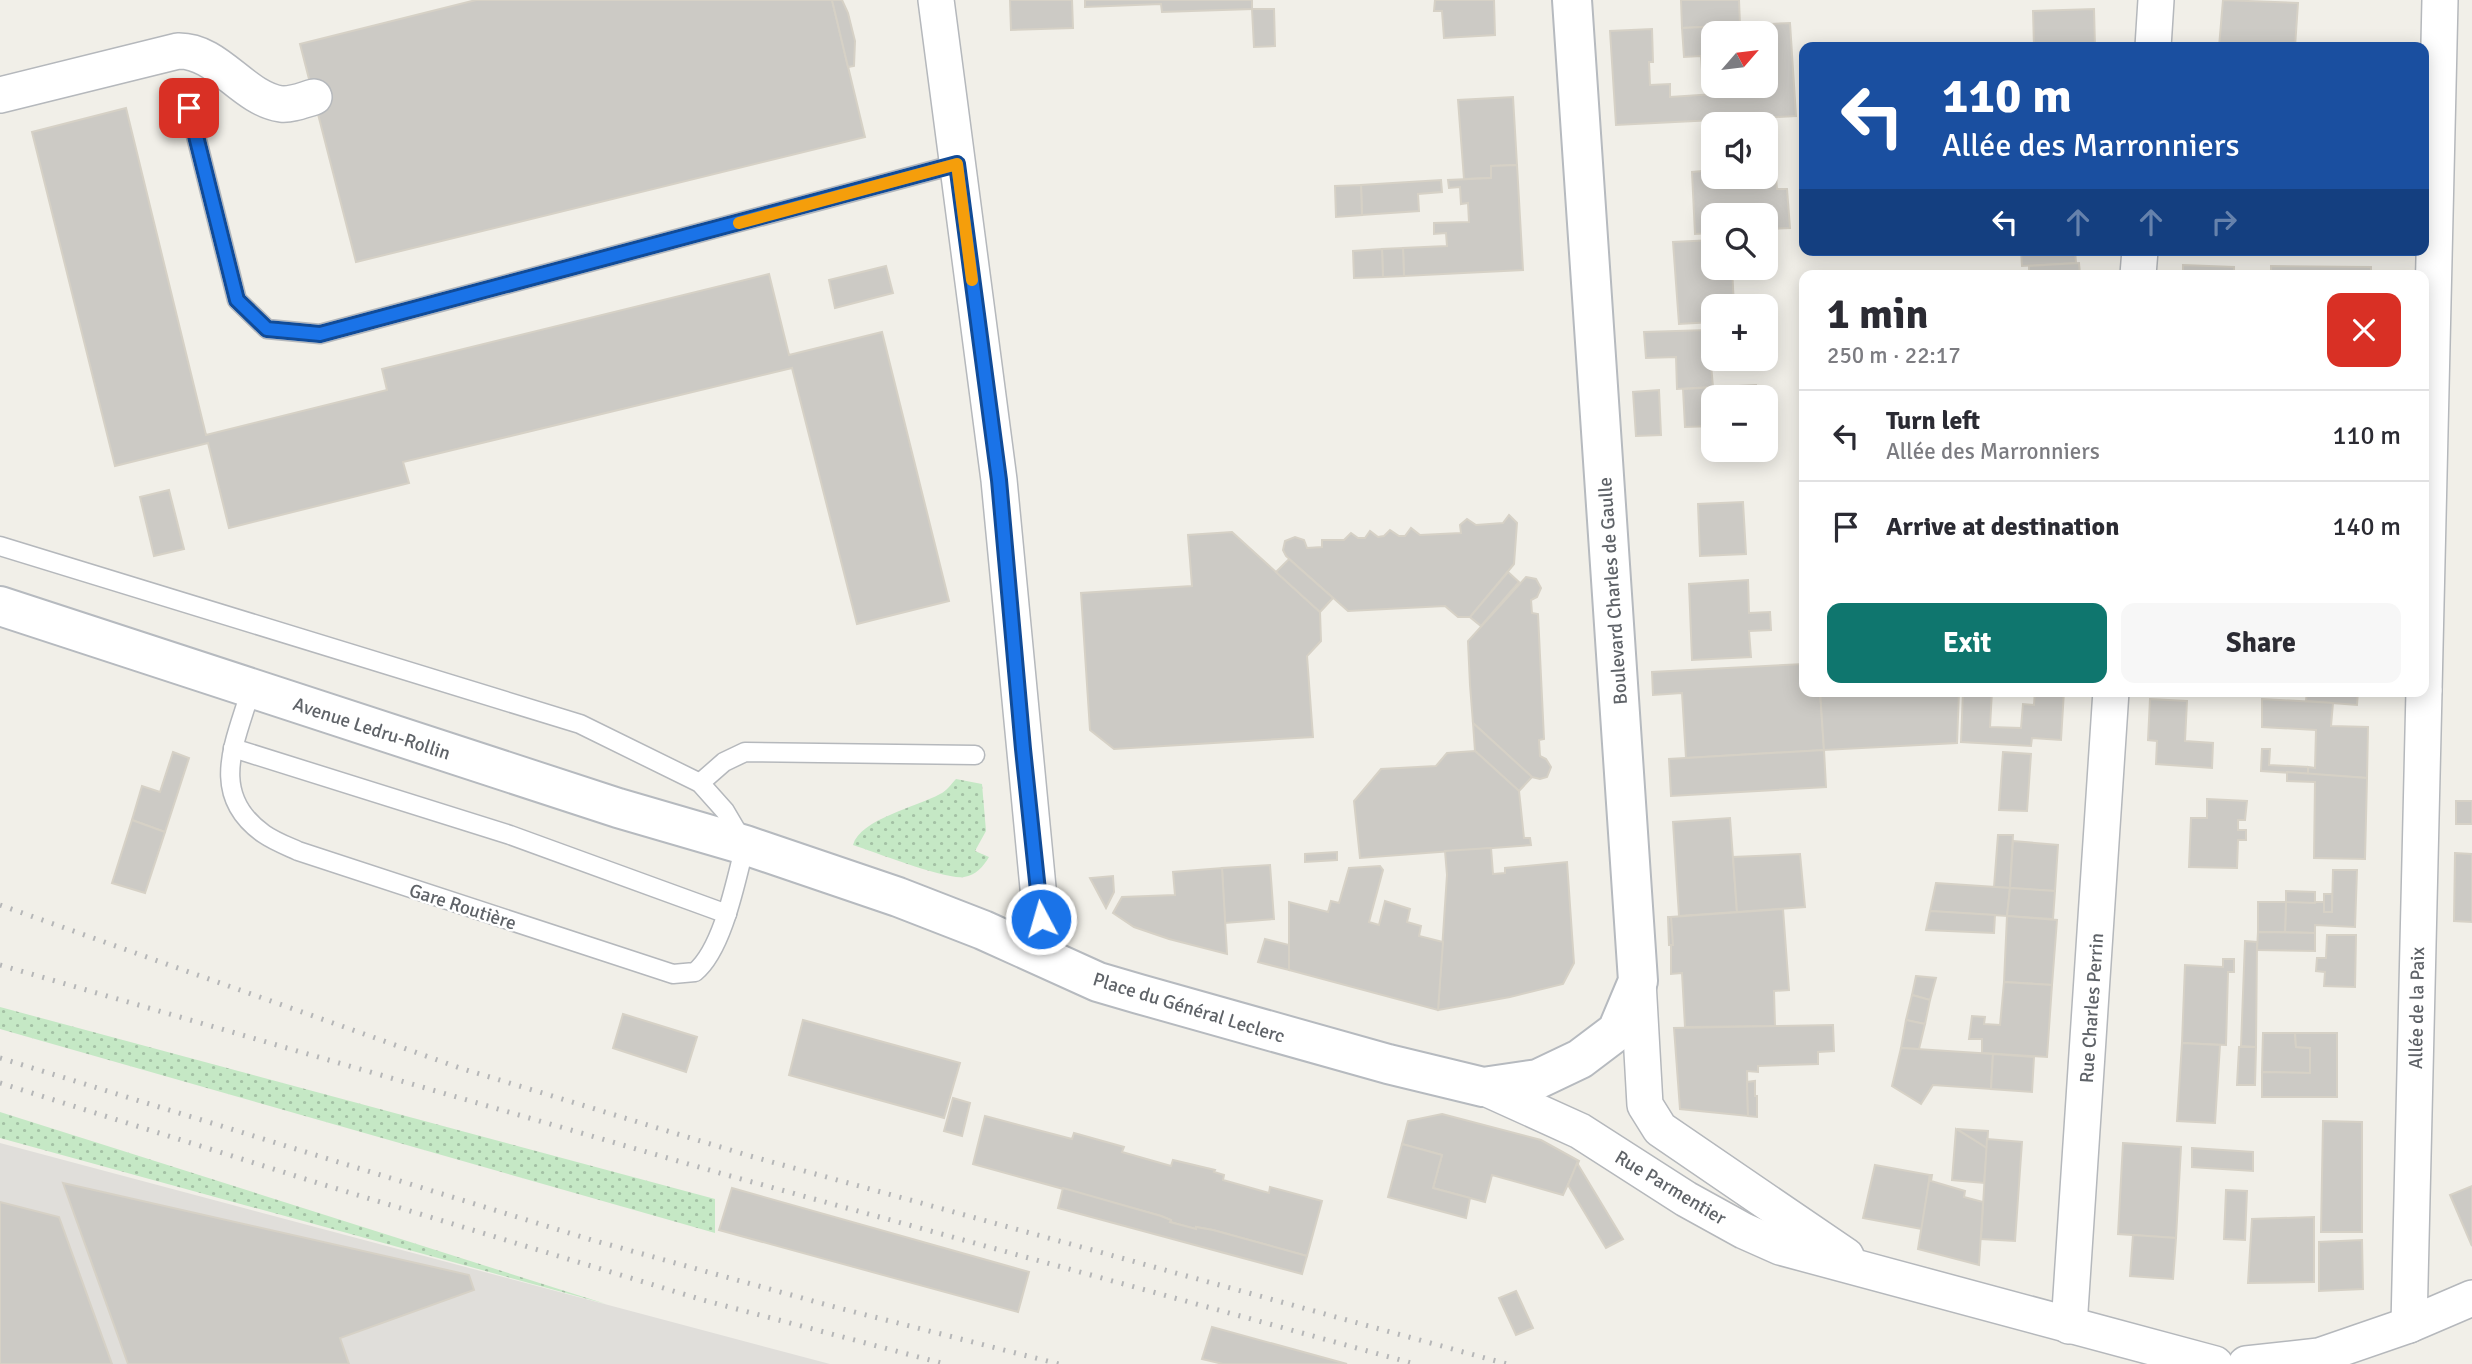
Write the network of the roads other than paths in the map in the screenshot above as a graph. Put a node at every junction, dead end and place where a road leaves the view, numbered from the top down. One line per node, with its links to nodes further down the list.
1 (936, 0): 9 (street)
2 (1572, 0): 22 (street, Boulevard Charles de Gaulle)
3 (2156, 0): 5 (street)
4 (2440, 0): 10 (street, Allée de la Paix)
5 (2153, 42)
6 (0, 95): 7 (street)
7 (314, 97)
8 (189, 108): 9 (lane)
9 (957, 164): 21 (street)
10 (2429, 474)
11 (0, 546): 18 (lane)
12 (0, 606): 13 (street, Avenue Ledru-Rollin)
13 (251, 689): 16 (lane, Gare Routière); 19 (street, Avenue Ledru-Rollin)
14 (2111, 697): 27 (street, Rue Charles Perrin)
15 (2424, 697): 26 (street, Allée de la Paix)
16 (233, 748): 20 (lane); 20 (lane, Gare Routière)
17 (975, 755): 18 (lane)
18 (700, 783): 19 (lane)
19 (745, 845): 20 (lane, Gare Routière); 21 (street, Place du Général Leclerc)
20 (727, 914)
21 (1037, 953): 23 (street, Place du Général Leclerc)
22 (1638, 981): 23 (street, Boulevard Charles de Gaulle); 24 (street, Rue Parmentier)
23 (1483, 1087): 24 (street, Rue Parmentier)
24 (1866, 1270): 27 (street, Rue Parmentier)
25 (2472, 1298): 26 (street)
26 (2409, 1325): 29 (street)
27 (2069, 1326): 28 (street, Rue Parmentier)
28 (2215, 1364)
29 (2246, 1364)

